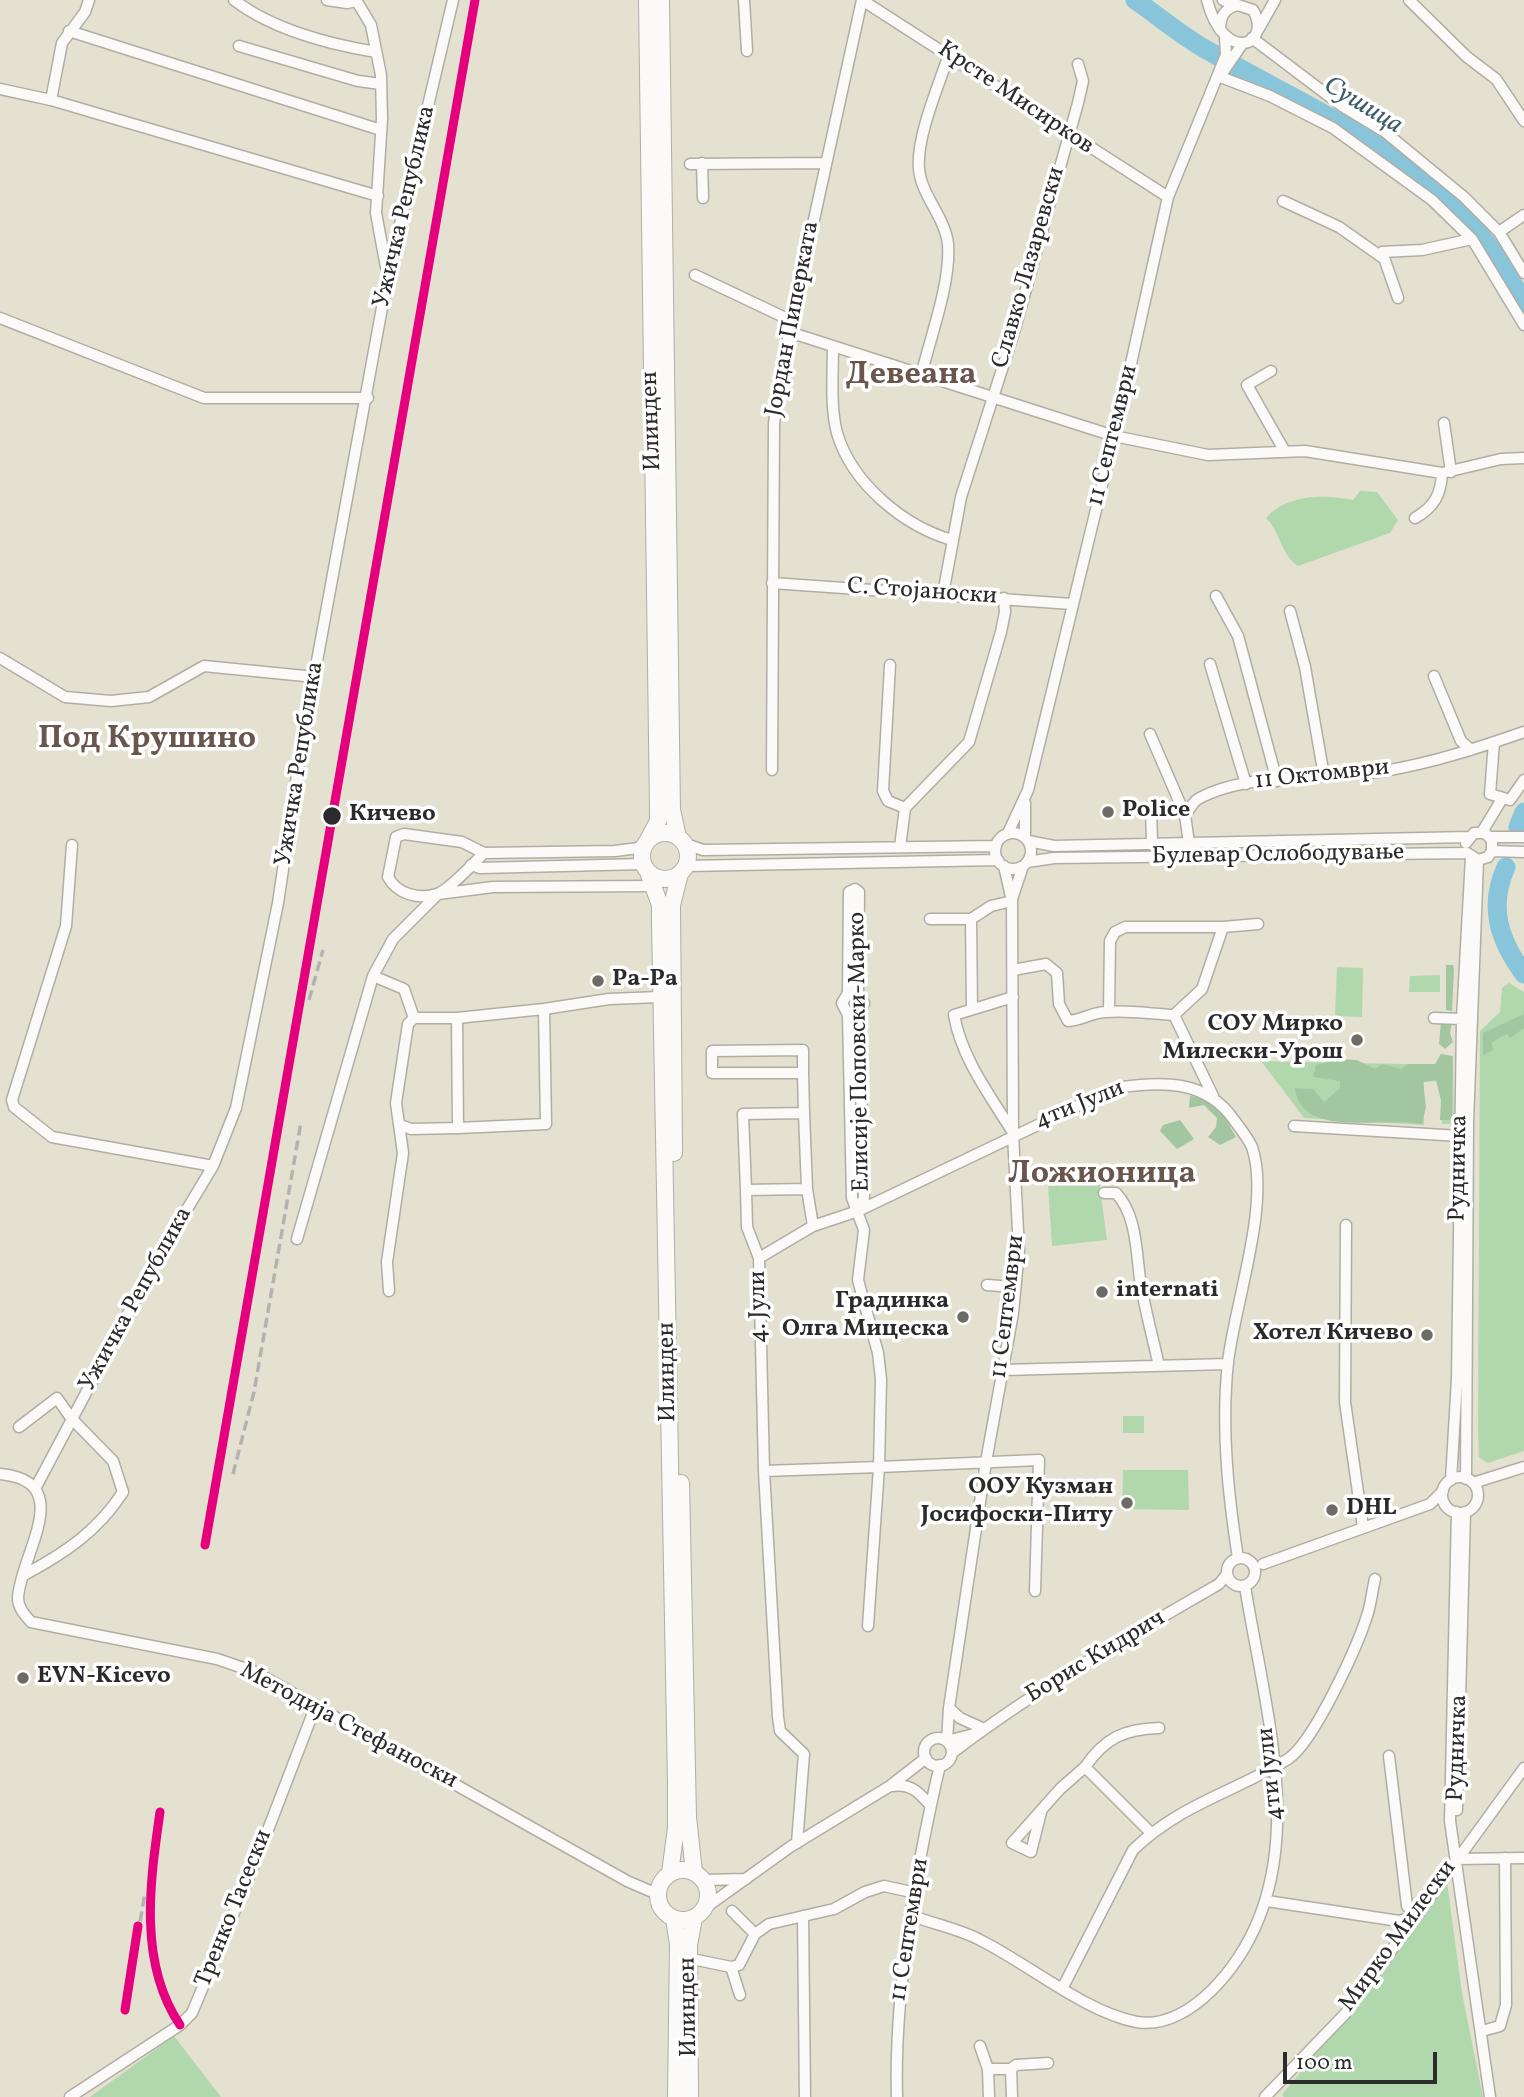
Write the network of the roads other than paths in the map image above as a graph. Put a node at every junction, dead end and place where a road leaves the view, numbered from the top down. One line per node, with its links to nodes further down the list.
1 (89, 0): 16 (street)
2 (234, 0): 21 (street)
3 (327, 0): 4 (street)
4 (356, 0): 21 (street)
5 (453, 0): 41 (street, Ужичка Република)
6 (647, 0): 88 (main road, Илинден)
7 (662, 0): 89 (main road, Илинден)
8 (744, 0): 20 (street)
9 (862, 0): 22 (street, Крсте Мисирков); 31 (street, Јордан Пиперката)
10 (1208, 0): 17 (street)
11 (1223, 0): 15 (street)
12 (1259, 0): 15 (street)
13 (1275, 0): 18 (street, 11 Септември)
14 (1409, 0): 28 (street)
15 (1242, 5): 17 (street); 18 (street)
16 (69, 31): 27 (street); 29 (street)
17 (1224, 39): 18 (street); 24 (street, 11 Септември)
18 (1248, 41): 24 (street, 11 Септември); 37 (street)
19 (239, 46): 25 (street)
20 (747, 51)
21 (376, 52): 25 (street)
22 (949, 54): 30 (street, Крсте Мисирков); 49 (street)
23 (1078, 64): 30 (street, Славко Лазаревски)
24 (1220, 73): 33 (street, 11 Септември); 38 (street)
25 (381, 84): 29 (street)
26 (0, 89): 27 (street)
27 (51, 100): 32 (street)
28 (1524, 121)
29 (382, 130): 32 (street)
30 (1067, 135): 33 (street, Крсте Мисирков); 51 (street, Славко Лазаревски)
31 (826, 163): 34 (street); 46 (street, Јордан Пиперката)
32 (378, 196): 41 (street)
33 (1168, 197): 53 (street, 11 Септември)
34 (703, 198)
35 (1283, 201): 39 (street)
36 (1524, 215): 37 (street)
37 (1499, 232): 40 (street)
38 (1472, 239): 39 (street); 45 (street)
39 (1383, 258): 43 (street)
40 (1524, 273)
41 (388, 275): 50 (street, Ужичка Република)
42 (695, 275): 46 (street)
43 (1398, 298)
44 (0, 318): 50 (street)
45 (1524, 325)
46 (790, 326): 47 (street); 59 (street, Јордан Пиперката)
47 (833, 346): 49 (street); 58 (street)
48 (1271, 372): 54 (street)
49 (920, 376): 51 (street)
50 (368, 398): 69 (street, Ужичка Република)
51 (992, 399): 53 (street); 58 (street, Славко Лазаревски)
52 (1444, 423): 56 (street)
53 (1114, 436): 54 (street); 63 (street, 11 Септември)
54 (1284, 450): 56 (street)
55 (1524, 458): 56 (street)
56 (1446, 472): 57 (street)
57 (1415, 518)
58 (952, 540): 60 (street, Славко Лазаревски)
59 (772, 583): 60 (street, С. Стојаноски); 74 (street, Јордан Пиперката)
60 (943, 594): 62 (street, С. Стојаноски)
61 (1216, 596): 77 (street)
62 (1004, 598): 63 (street, С. Стојаноски); 82 (street)
63 (1072, 604): 80 (street, 11 Септември)
64 (1290, 611): 75 (street)
65 (0, 658): 69 (street)
66 (1210, 664): 78 (street)
67 (890, 665): 82 (street)
68 (1434, 676): 73 (street)
69 (315, 677): 130 (street, Ужичка Република)
70 (1524, 732): 72 (street, 11 Октомври)
71 (1150, 734): 83 (street)
72 (1494, 742): 73 (street, 11 Октомври); 79 (street)
73 (1471, 750): 75 (street, 11 Октомври)
74 (772, 770)
75 (1324, 776): 77 (street, 11 Октомври)
76 (1524, 780): 79 (street)
77 (1277, 781): 78 (street, 11 Октомври)
78 (1246, 784): 83 (street, 11 Октомври)
79 (1502, 799): 85 (street)
80 (1025, 801): 84 (street, 11 Септември); 87 (street, 11 Септември)
81 (1151, 806): 91 (street)
82 (905, 808): 94 (street)
83 (1185, 816): 90 (street)
84 (1008, 833): 87 (street); 93 (street)
85 (1481, 834): 86 (street, Булевар Ослободување); 90 (street, Булевар Ослободување); 95 (street); 98 (street, Рудничка)
86 (1524, 837)
87 (1027, 839): 91 (street, Булевар Ослободување); 100 (street)
88 (648, 840): 89 (main road); 97 (street); 103 (main road, Илинден)
89 (680, 840): 94 (street); 102 (main road, Илинден)
90 (1189, 843): 91 (street, Булевар Ослободување)
91 (1152, 844)
92 (72, 845): 130 (street)
93 (996, 846): 94 (street); 99 (street)
94 (900, 847)
95 (1492, 851): 96 (street); 98 (street)
96 (1524, 852)
97 (484, 853): 101 (street); 104 (street)
98 (1472, 857): 100 (street, Булевар Ослободување); 121 (street, Рудничка); 153 (street, Рудничка)
99 (1001, 863): 100 (street); 102 (street); 105 (street, 11 Септември)
100 (1025, 864): 105 (street, 11 Септември)
101 (471, 865): 103 (street); 104 (street)
102 (683, 869): 103 (main road); 192 (main road, Илинден)
103 (648, 874): 104 (street); 112 (main road, Илинден)
104 (438, 894): 111 (street)
105 (1012, 901): 107 (street); 110 (street, 11 Септември)
106 (930, 919): 107 (street)
107 (971, 919): 114 (street)
108 (1258, 924): 109 (street)
109 (1223, 927): 116 (street); 117 (street)
110 (1013, 970): 113 (street, 11 Септември); 116 (street)
111 (373, 976): 118 (street); 137 (street)
112 (660, 997): 115 (street); 191 (main road, Илинден)
113 (1013, 997): 114 (street); 128 (street, 11 Септември)
114 (972, 1008): 128 (street)
115 (544, 1009): 119 (street); 127 (street)
116 (1109, 1011): 117 (street)
117 (1174, 1015): 123 (street)
118 (414, 1018): 119 (street); 125 (street)
119 (457, 1018): 127 (street)
120 (1434, 1018): 121 (street)
121 (1462, 1018): 129 (street, Рудничка)
122 (803, 1073): 122 (street); 124 (street)
123 (1213, 1096): 128 (street, 4ти Јули); 142 (street)
124 (804, 1113): 131 (street); 132 (street)
125 (400, 1125): 127 (street); 141 (street)
126 (1294, 1126): 129 (street)
127 (458, 1128)
128 (1013, 1134): 134 (street, 4. Јули); 140 (street, 11 Септември)
129 (1460, 1136): 152 (street, Рудничка)
130 (213, 1166): 145 (street, Ужичка Република)
131 (807, 1189): 132 (street); 136 (street)
132 (746, 1190): 138 (street)
133 (1104, 1193): 143 (street)
134 (858, 1211): 134 (street, Елисије Поповски-Марко); 136 (street, 4. Јули); 148 (street, Елисије Поповски-Марко)
135 (1346, 1225): 158 (street)
136 (813, 1226): 138 (street, 4. Јули)
137 (297, 1239)
138 (759, 1258): 150 (street, 4. Јули)
139 (987, 1285): 140 (street)
140 (1015, 1287): 144 (street, 11 Септември)
141 (389, 1292)
142 (1228, 1364): 143 (street); 159 (street)
143 (1159, 1366): 144 (street)
144 (1003, 1370): 147 (street, 11 Септември)
145 (71, 1418): 146 (street); 154 (street, Ужичка Република); 164 (street)
146 (19, 1427)
147 (986, 1462): 148 (street); 168 (street); 171 (street, 11 Септември)
148 (879, 1467): 150 (street); 169 (street, Елисије Поповски-Марко)
149 (1524, 1467): 153 (street)
150 (764, 1471): 187 (street)
151 (0, 1475): 154 (street)
152 (1451, 1480): 153 (street); 155 (street)
153 (1472, 1485): 157 (street)
154 (36, 1487): 164 (street, Методија Стефаноски)
155 (1443, 1491): 156 (street); 157 (street)
156 (1430, 1504): 157 (street); 158 (street)
157 (1457, 1511): 188 (street, Рудничка)
158 (1363, 1527): 161 (street)
159 (1238, 1558): 160 (street); 162 (street)
160 (1251, 1562): 161 (street); 163 (street)
161 (1263, 1563): 163 (street)
162 (1227, 1574): 166 (street); 167 (street)
163 (1255, 1574): 167 (street)
164 (24, 1575): 170 (street, Методија Стефаноски)
165 (1375, 1579): 180 (street)
166 (1219, 1584): 167 (street); 173 (street, Борис Кидрич)
167 (1239, 1585): 180 (street, 4ти Јули)
168 (1035, 1591)
169 (868, 1626)
170 (316, 1705): 195 (street, Методија Стефаноски); 213 (street, Тренко Тасески)
171 (949, 1708): 173 (street); 174 (street); 175 (street)
172 (1158, 1728): 181 (street)
173 (978, 1731): 175 (street); 176 (street)
174 (933, 1739): 175 (street); 178 (street)
175 (947, 1741): 176 (street)
176 (952, 1753): 179 (street)
177 (1389, 1756): 201 (street)
178 (926, 1758): 179 (street); 183 (street)
179 (940, 1765): 184 (street, 11 Септември)
180 (1274, 1766): 186 (street); 196 (street, 4ти Јули)
181 (1085, 1767): 185 (street); 186 (street)
182 (1524, 1768): 188 (street, Мирко Милески)
183 (890, 1786): 184 (street); 187 (street)
184 (930, 1805): 194 (street, 11 Септември)
185 (1041, 1812): 185 (street)
186 (1151, 1833): 206 (street)
187 (797, 1843): 193 (street)
188 (1456, 1858): 189 (street); 201 (street, Мирко Милески); 208 (street, Рудничка)
189 (1505, 1858): 190 (street); 208 (street)
190 (1524, 1858)
191 (670, 1873): 192 (main road); 195 (main road, Илинден)
192 (699, 1876): 193 (street); 198 (main road, Илинден)
193 (746, 1879): 198 (street)
194 (916, 1893): 199 (street); 200 (street, 11 Септември)
195 (657, 1894): 202 (main road, Илинден)
196 (1267, 1901): 201 (street); 206 (street, 4ти Јули)
197 (732, 1911): 203 (street)
198 (700, 1913): 202 (main road, Илинден); 215 (main road, Илинден)
199 (803, 1916): 203 (street); 216 (street)
200 (913, 1916): 206 (street, 4ти Јули); 217 (street, 11 Септември)
201 (1416, 1916): 220 (street, Мирко Милески)
202 (674, 1919): 214 (main road, Илинден)
203 (755, 1934): 205 (street)
204 (697, 1960): 205 (street)
205 (731, 1968): 207 (street)
206 (1063, 1987)
207 (740, 1995)
208 (1482, 2031): 221 (street, Рудничка)
209 (980, 2046): 211 (street)
210 (1048, 2063): 212 (street)
211 (988, 2069): 212 (street); 218 (street)
212 (1011, 2069): 219 (street)
213 (69, 2097)
214 (676, 2097)
215 (690, 2097)
216 (805, 2097)
217 (897, 2097)
218 (989, 2097)
219 (1012, 2097)
220 (1265, 2097)
221 (1490, 2097)

